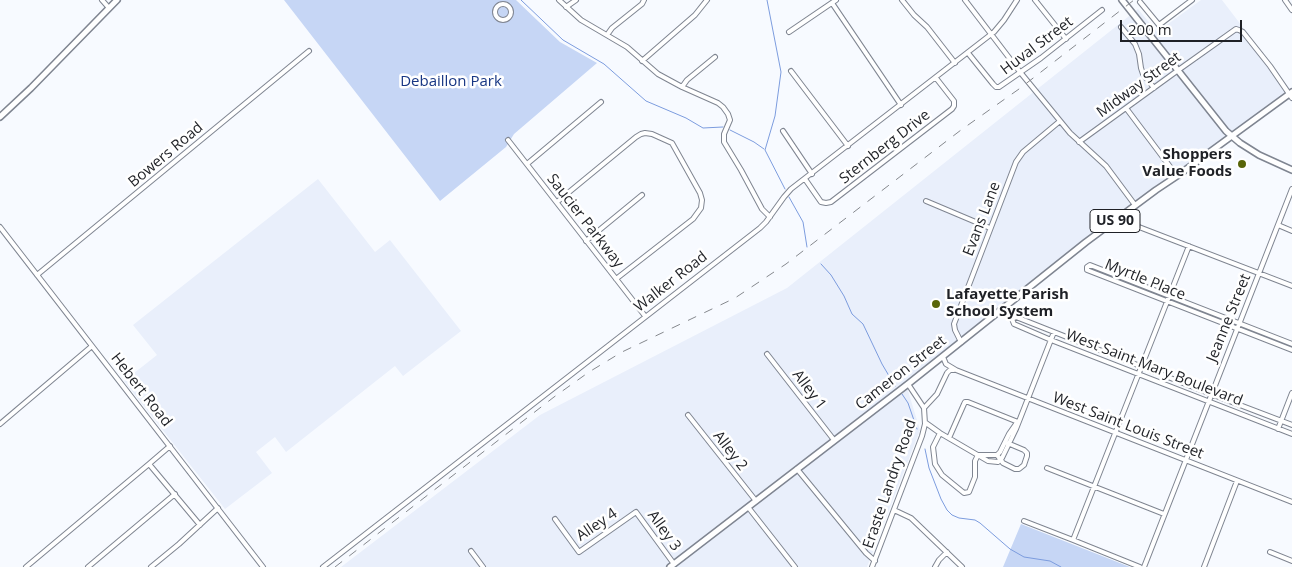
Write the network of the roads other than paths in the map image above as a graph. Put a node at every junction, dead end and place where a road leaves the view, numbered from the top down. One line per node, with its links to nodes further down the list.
1 (102, 0): 19 (street)
2 (117, 0): 19 (main road)
3 (512, 0): 17 (street)
4 (559, 0): 18 (street)
5 (576, 0): 18 (street)
6 (644, 0): 25 (street)
7 (707, 0): 30 (street)
8 (902, 0): 31 (street)
9 (965, 0): 24 (street)
10 (1017, 0): 24 (street, Walker Road)
11 (1035, 0): 26 (street)
12 (1122, 0): 33 (main road)
13 (1192, 0): 16 (street)
14 (1285, 0): 21 (street)
15 (834, 1): 23 (street); 40 (street)
16 (1140, 2)
17 (508, 6): 17 (street)
18 (566, 7): 25 (street)
19 (109, 8): 42 (main road)
20 (1102, 10): 26 (street, Huval Street)
21 (1292, 10)
22 (1122, 27): 37 (street)
23 (789, 32)
24 (992, 34): 28 (street, Walker Road); 34 (street)
25 (607, 35): 30 (street)
26 (1066, 38): 34 (street, Huval Street)
27 (309, 51): 68 (street, Bowers Road)
28 (968, 53): 31 (street, Walker Road); 34 (street, Huval Street)
29 (715, 57): 36 (street)
30 (642, 61): 36 (street)
31 (954, 64): 35 (street, Walker Road)
32 (791, 71): 48 (street)
33 (1177, 71): 37 (street, Midway Street); 38 (street, Midway Street); 45 (main road)
34 (1020, 72): 43 (street)
35 (936, 78): 40 (street, Walker Road); 53 (street, Sternberg Drive)
36 (682, 87): 60 (street)
37 (1154, 88): 41 (street, Midway Street)
38 (1291, 95): 45 (main road, Cameron Street / US 90)
39 (601, 102): 49 (street)
40 (901, 105): 48 (street, Walker Road)
41 (1126, 108): 47 (street, Midway Street); 52 (street)
42 (0, 117)
43 (1060, 121): 47 (street); 63 (street, Evans Lane)
44 (783, 132): 51 (street)
45 (1231, 136): 50 (main road); 52 (main road, Cameron Street / US 90)
46 (508, 140): 49 (street, Saucier Parkway)
47 (1079, 142): 58 (street)
48 (848, 146): 51 (street, Walker Road)
49 (527, 164): 56 (street, Saucier Parkway)
50 (1292, 170)
51 (812, 174): 53 (street, Walker Road)
52 (1177, 176): 58 (main road, Cameron Street / US 90)
53 (805, 179): 60 (street, Walker Road)
54 (1292, 189): 61 (street, Jeanne Street)
55 (642, 195): 65 (street)
56 (557, 202): 65 (street, Saucier Parkway); 69 (street)
57 (926, 202): 63 (street)
58 (1135, 205): 59 (main road, Cameron Street / US 90)
59 (1123, 214): 66 (street); 78 (main road, Cameron Street / US 90)
60 (770, 217): 73 (street, Walker Road)
61 (1278, 225): 64 (street); 67 (street, Jeanne Street)
62 (0, 227): 68 (street, Hebert Road)
63 (990, 228): 78 (street, Evans Lane)
64 (1292, 231)
65 (586, 241): 69 (street, Saucier Parkway)
66 (1189, 246): 67 (street); 71 (street)
67 (1259, 274): 70 (street); 74 (street, Jeanne Street)
68 (37, 275): 80 (street, Hebert Road)
69 (616, 279): 73 (street, Saucier Parkway)
70 (1292, 286)
71 (1169, 296): 72 (street); 72 (street, Myrtle Place); 74 (street, Myrtle Place)
72 (1167, 301): 75 (street, Myrtle Place); 84 (street)
73 (645, 316): 138 (street, Walker Road)
74 (1239, 323): 75 (street, Jeanne Street); 79 (street, Myrtle Place)
75 (1237, 329): 81 (street, Myrtle Place); 89 (street, Jeanne Street)
76 (1054, 332): 77 (street); 77 (street, West Saint Mary Boulevard); 84 (street, West Saint Mary Boulevard)
77 (1051, 340): 86 (street, West Saint Mary Boulevard); 90 (street)
78 (962, 342): 83 (main road, Cameron Street / US 90)
79 (1292, 344)
80 (92, 346): 97 (street); 106 (street, Hebert Road)
81 (1292, 350)
82 (767, 354): 104 (street, Alley 1)
83 (943, 357): 85 (street); 87 (main road, Cameron Street / US 90)
84 (1142, 366): 86 (street); 89 (street, West Saint Mary Boulevard)
85 (956, 370): 90 (street, West Saint Louis Street); 92 (street, Eraste Landry Road)
86 (1138, 374): 91 (street, West Saint Mary Boulevard); 101 (street)
87 (908, 384): 92 (street, Eraste Landry Road); 104 (main road, Cameron Street / US 90)
88 (1292, 393): 94 (street)
89 (1211, 394): 91 (street, Jeanne Street); 94 (street, West Saint Mary Boulevard)
90 (1028, 398): 96 (street); 101 (street, West Saint Louis Street)
91 (1208, 402): 99 (street, West Saint Mary Boulevard); 110 (street, Jeanne Street)
92 (924, 408): 95 (street, Eraste Landry Road)
93 (688, 414): 117 (street, Alley 2)
94 (1281, 420): 98 (street, West Saint Mary Boulevard); 99 (street)
95 (926, 422): 100 (street); 121 (street, Eraste Landry Road)
96 (1018, 422): 103 (street); 105 (street)
97 (0, 424)
98 (1292, 425)
99 (1278, 429): 102 (street, West Saint Mary Boulevard)
100 (940, 433): 103 (street); 107 (street)
101 (1116, 433): 110 (street, West Saint Louis Street); 115 (street)
102 (1292, 434)
103 (949, 438): 107 (street)
104 (834, 440): 113 (main road, Cameron Street / US 90)
105 (1007, 443): 108 (street); 109 (street); 109 (street)
106 (170, 446): 111 (street); 120 (street, Hebert Road)
107 (978, 455): 108 (street); 109 (street)
108 (997, 455): 109 (street)
109 (1000, 460)
110 (1186, 460): 114 (street, West Saint Louis Street); 123 (street, Jeanne Street)
111 (150, 464): 116 (street); 134 (street)
112 (1047, 468): 115 (street)
113 (797, 469): 117 (main road, Cameron Street / US 90); 131 (street)
114 (1237, 481): 118 (street, West Saint Louis Street); 145 (street)
115 (1094, 487): 123 (street); 127 (street)
116 (175, 494): 126 (street); 135 (street)
117 (756, 500): 119 (main road, Cameron Street / US 90)
118 (1292, 502)
119 (748, 507): 133 (main road, Cameron Street / US 90); 140 (street)
120 (218, 508): 126 (street); 137 (street, Hebert Road)
121 (894, 510): 129 (street); 131 (street, Eraste Landry Road)
122 (636, 512): 124 (street, Alley 4); 133 (street, Alley 3)
123 (1164, 514): 144 (street, Jeanne Street)
124 (555, 519)
125 (1024, 521): 127 (street)
126 (200, 525): 136 (street)
127 (1074, 540): 144 (street)
128 (471, 551): 139 (street)
129 (947, 552): 142 (street); 143 (street)
130 (1270, 552): 132 (street)
131 (875, 561): 141 (street, Eraste Landry Road)
132 (1292, 561)
133 (672, 565)
134 (26, 567)
135 (88, 567)
136 (150, 567)
137 (263, 567)
138 (323, 567)
139 (483, 567)
140 (796, 567)
141 (872, 567)
142 (935, 567)
143 (962, 567)
144 (1142, 567)
145 (1204, 567)

